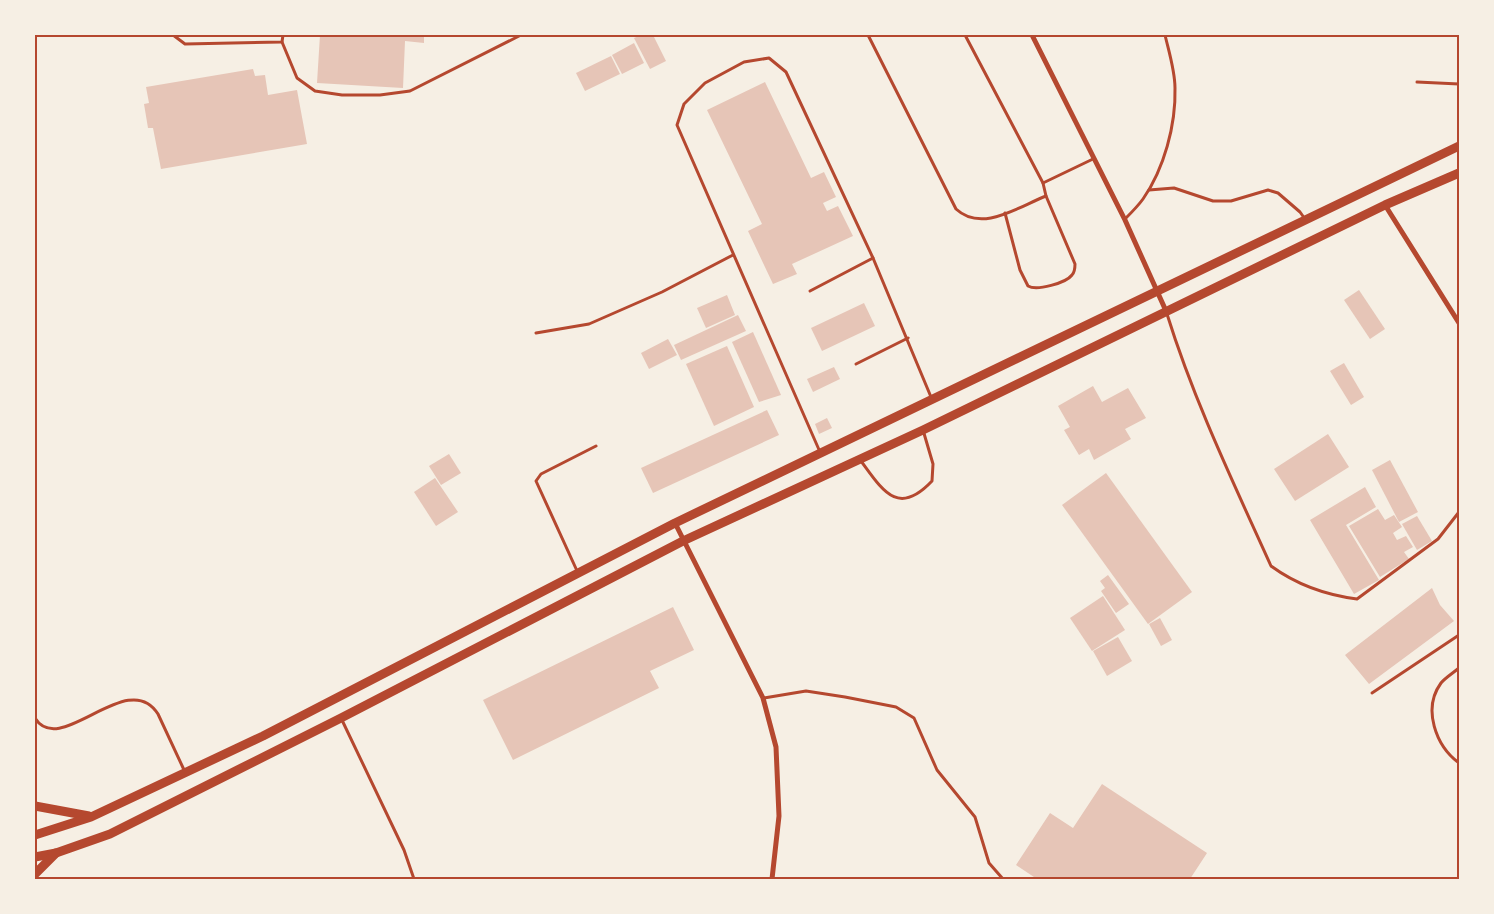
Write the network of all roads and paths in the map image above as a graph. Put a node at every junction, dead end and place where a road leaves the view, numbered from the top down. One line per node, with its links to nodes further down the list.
1 (173, 35): 8 (lane)
2 (283, 35): 8 (lane)
3 (521, 35): 8 (lane)
4 (868, 35): 18 (lane)
5 (965, 35): 14 (lane)
6 (1032, 35): 12 (street)
7 (1165, 35): 15 (lane)
8 (282, 42)
9 (1417, 82): 10 (lane)
10 (1459, 84)
11 (1459, 146): 20 (main road)
12 (1093, 159): 14 (lane); 19 (street)
13 (1459, 173): 17 (main road)
14 (1044, 183): 16 (lane)
15 (1149, 190): 19 (lane); 20 (lane)
16 (1046, 196): 18 (lane); 18 (lane)
17 (1386, 205): 25 (main road); 26 (street)
18 (1005, 213)
19 (1124, 220): 24 (street)
20 (1305, 220): 24 (main road)
21 (733, 255): 22 (lane); 27 (lane); 33 (lane)
22 (873, 258): 23 (lane); 28 (lane)
23 (810, 291)
24 (1158, 292): 25 (street); 30 (main road)
25 (1166, 311): 31 (main road); 35 (lane)
26 (1459, 323)
27 (536, 333)
28 (908, 338): 29 (lane); 30 (lane)
29 (856, 364)
30 (933, 400): 33 (main road)
31 (923, 430): 34 (main road); 34 (lane)
32 (596, 446): 38 (lane)
33 (821, 453): 36 (main road)
34 (858, 458): 37 (main road)
35 (1459, 512)
36 (675, 523): 37 (street); 38 (main road)
37 (683, 540): 42 (street); 44 (main road)
38 (578, 573): 46 (main road)
39 (1459, 635): 41 (lane)
40 (1459, 668): 45 (lane)
41 (1372, 693)
42 (763, 698): 54 (street); 55 (lane)
43 (35, 718): 46 (lane)
44 (341, 718): 50 (main road); 53 (lane)
45 (1459, 763)
46 (186, 773): 48 (main road)
47 (35, 806): 48 (main road)
48 (91, 817): 49 (main road)
49 (35, 835)
50 (56, 853): 51 (main road); 52 (main road)
51 (35, 857)
52 (35, 874)
53 (414, 879)
54 (772, 879)
55 (1003, 879)

